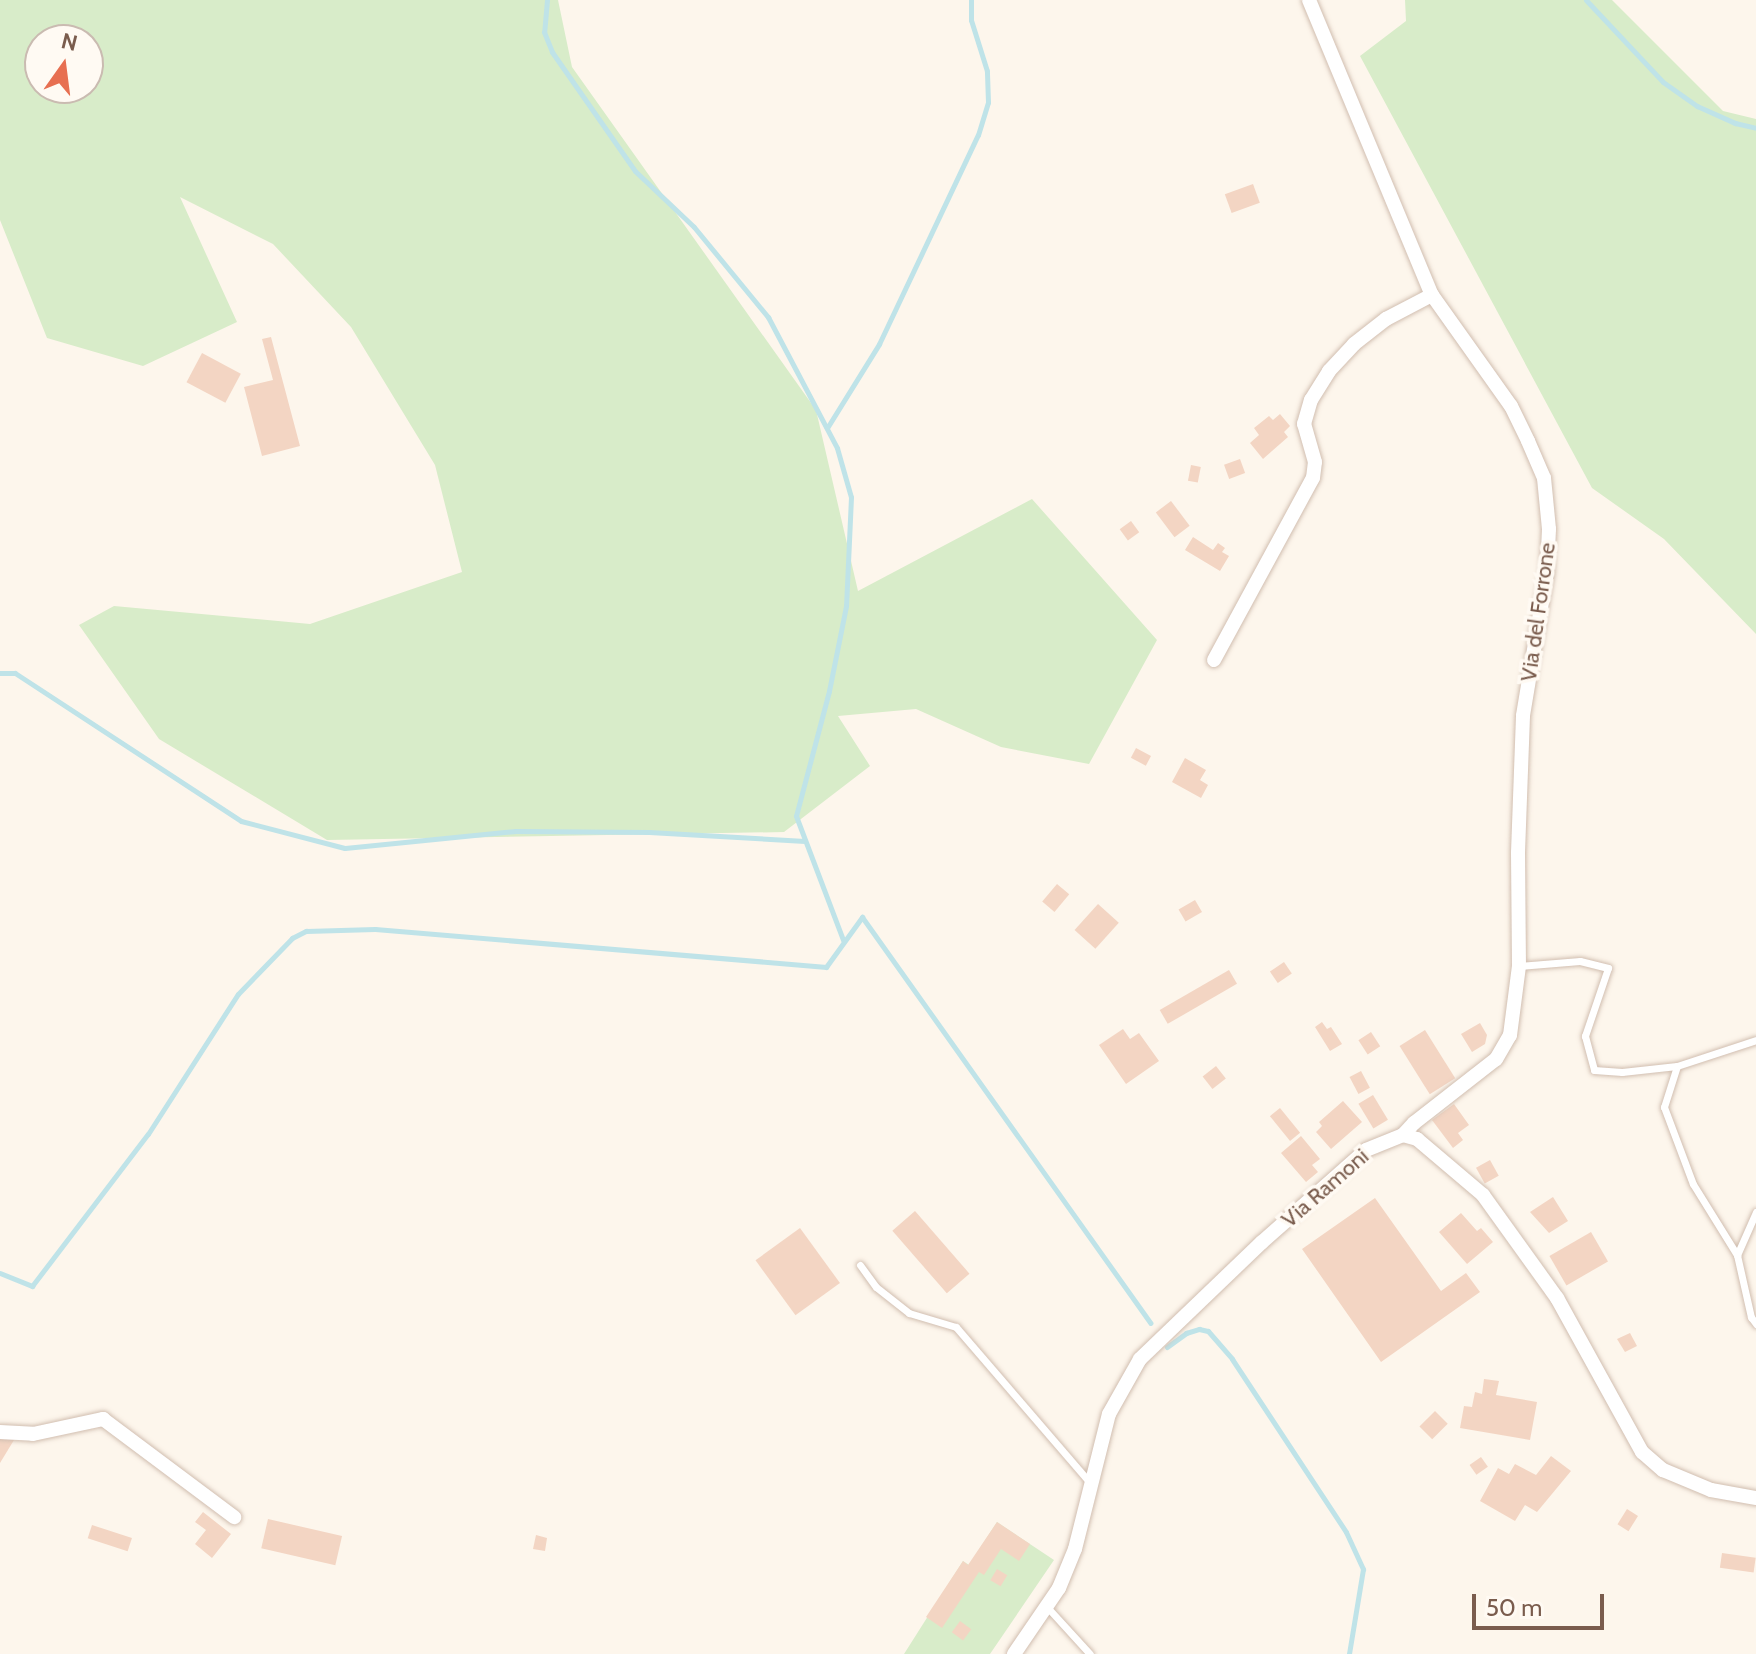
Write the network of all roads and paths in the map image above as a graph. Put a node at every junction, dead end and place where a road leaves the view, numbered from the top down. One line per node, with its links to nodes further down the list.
1 (1309, 0): 2 (street, Via del Forrone)
2 (1432, 295): 3 (street); 4 (street, Via del Forrone)
3 (1214, 660)
4 (1519, 966): 6 (lane); 7 (street, Via del Forrone)
5 (1756, 1040): 6 (lane)
6 (1677, 1066): 9 (lane)
7 (1403, 1135): 13 (street, Via Ramoni); 14 (street)
8 (1756, 1212): 9 (lane)
9 (1737, 1255): 11 (lane)
10 (860, 1265): 13 (lane)
11 (1756, 1324)
12 (0, 1432): 15 (street)
13 (1090, 1483): 16 (street, Via Ramoni)
14 (1756, 1498)
15 (234, 1517)
16 (1048, 1608): 17 (street, Via Ramoni); 18 (lane)
17 (1014, 1654)
18 (1090, 1654)

